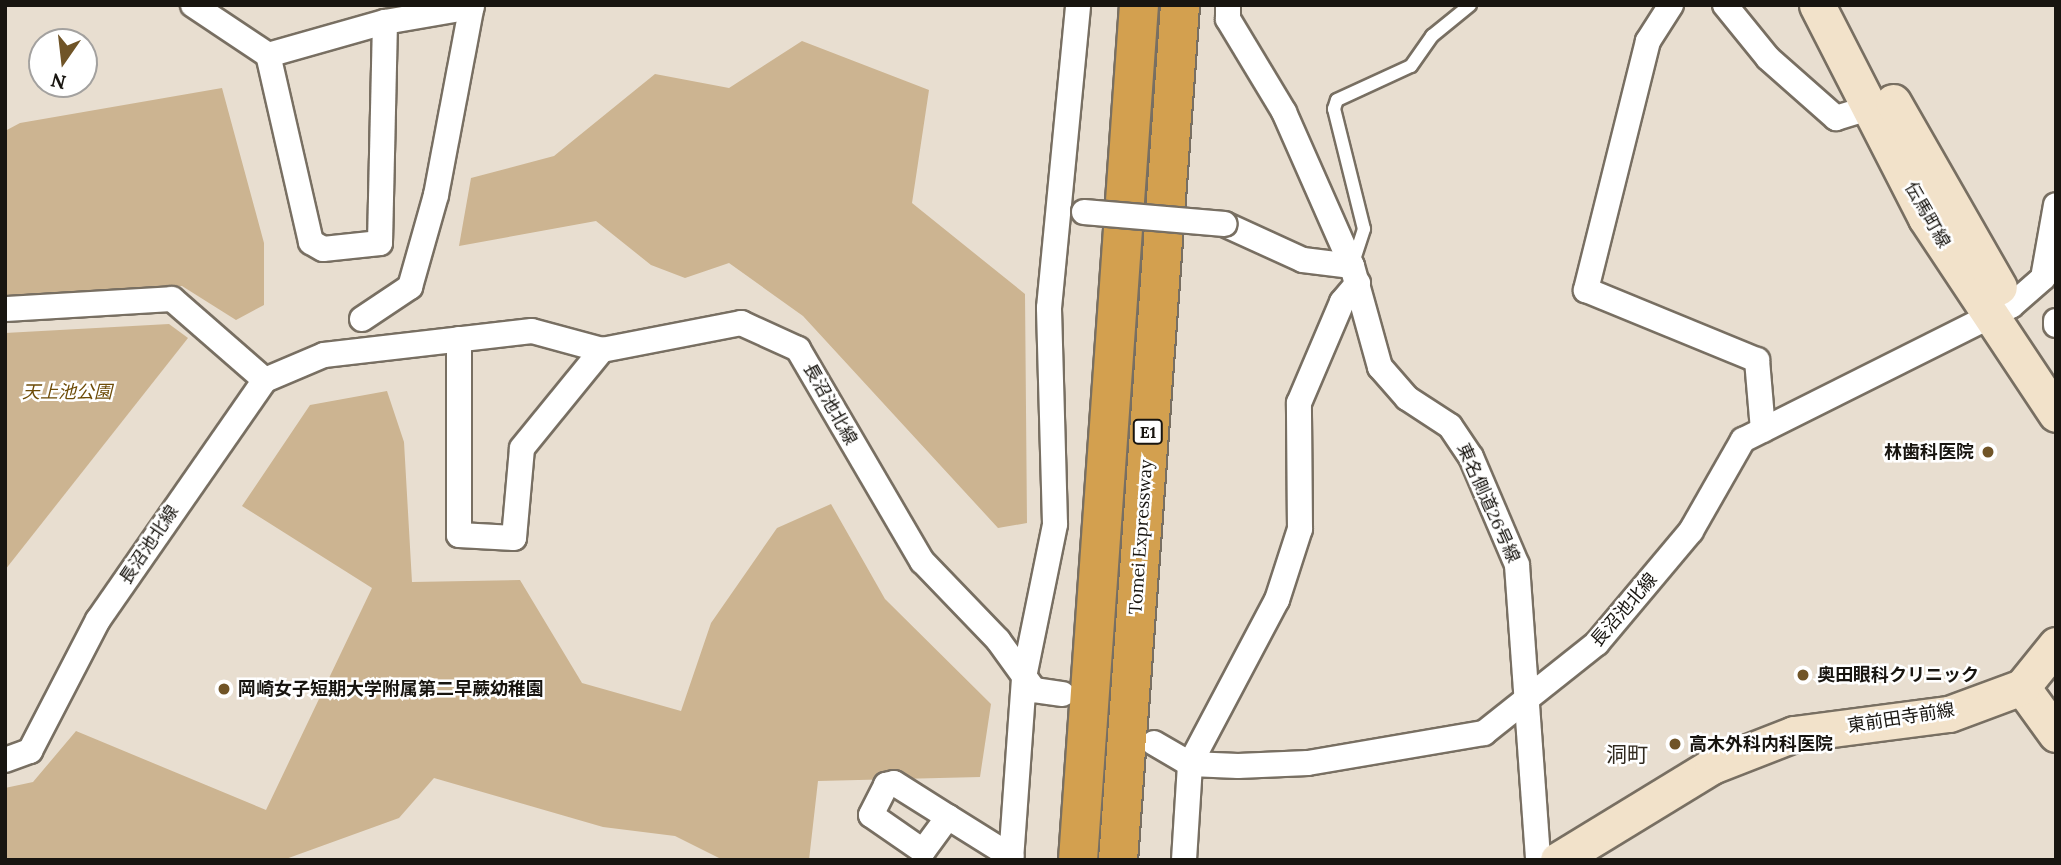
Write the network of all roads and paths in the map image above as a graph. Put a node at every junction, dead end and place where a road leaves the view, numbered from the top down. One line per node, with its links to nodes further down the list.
1 (193, 5): 13 (street)
2 (1078, 5): 16 (street)
3 (1139, 5): 38 (highway, E1)
4 (1180, 5): 39 (highway, Tomei Expressway / E1)
5 (1228, 5): 17 (street, 東名側道26号線)
6 (1470, 5): 17 (lane)
7 (1671, 5): 26 (street)
8 (1725, 5): 14 (street)
9 (1817, 5): 14 (street, 伝馬町線)
10 (1843, 5): 14 (street, 伝馬町線)
11 (472, 6): 12 (street); 20 (street)
12 (386, 22): 13 (street); 13 (street)
13 (268, 55)
14 (1881, 105): 19 (street, 伝馬町線)
15 (2056, 205): 19 (street, 長沼池北線)
16 (1054, 208): 17 (street, bridge); 28 (street)
17 (1355, 274): 31 (street, 東名側道26号線); 35 (street)
18 (5, 309): 24 (street)
19 (2001, 312): 23 (street, 伝馬町線); 25 (street, 伝馬町線); 26 (street, 長沼池北線)
20 (362, 319)
21 (459, 339): 22 (street, 長沼池北線); 22 (street); 24 (street, 長沼池北線)
22 (602, 350): 28 (street, 長沼池北線)
23 (2056, 372)
24 (265, 380): 34 (street, 長沼池北線)
25 (2056, 414)
26 (1763, 430): 31 (street, 長沼池北線)
27 (2056, 645): 29 (street)
28 (1024, 677): 30 (street); 37 (street)
29 (2022, 687): 32 (street); 42 (street, 東前田寺前線)
30 (1063, 694)
31 (1523, 707): 35 (street, 長沼池北線); 41 (street, 東名側道26号線)
32 (2056, 734)
33 (1154, 743): 35 (street)
34 (5, 761)
35 (1190, 764): 40 (street)
36 (948, 817): 37 (street)
37 (1011, 858)
38 (1078, 860)
39 (1118, 860)
40 (1184, 860)
41 (1538, 860)
42 (1558, 860)

